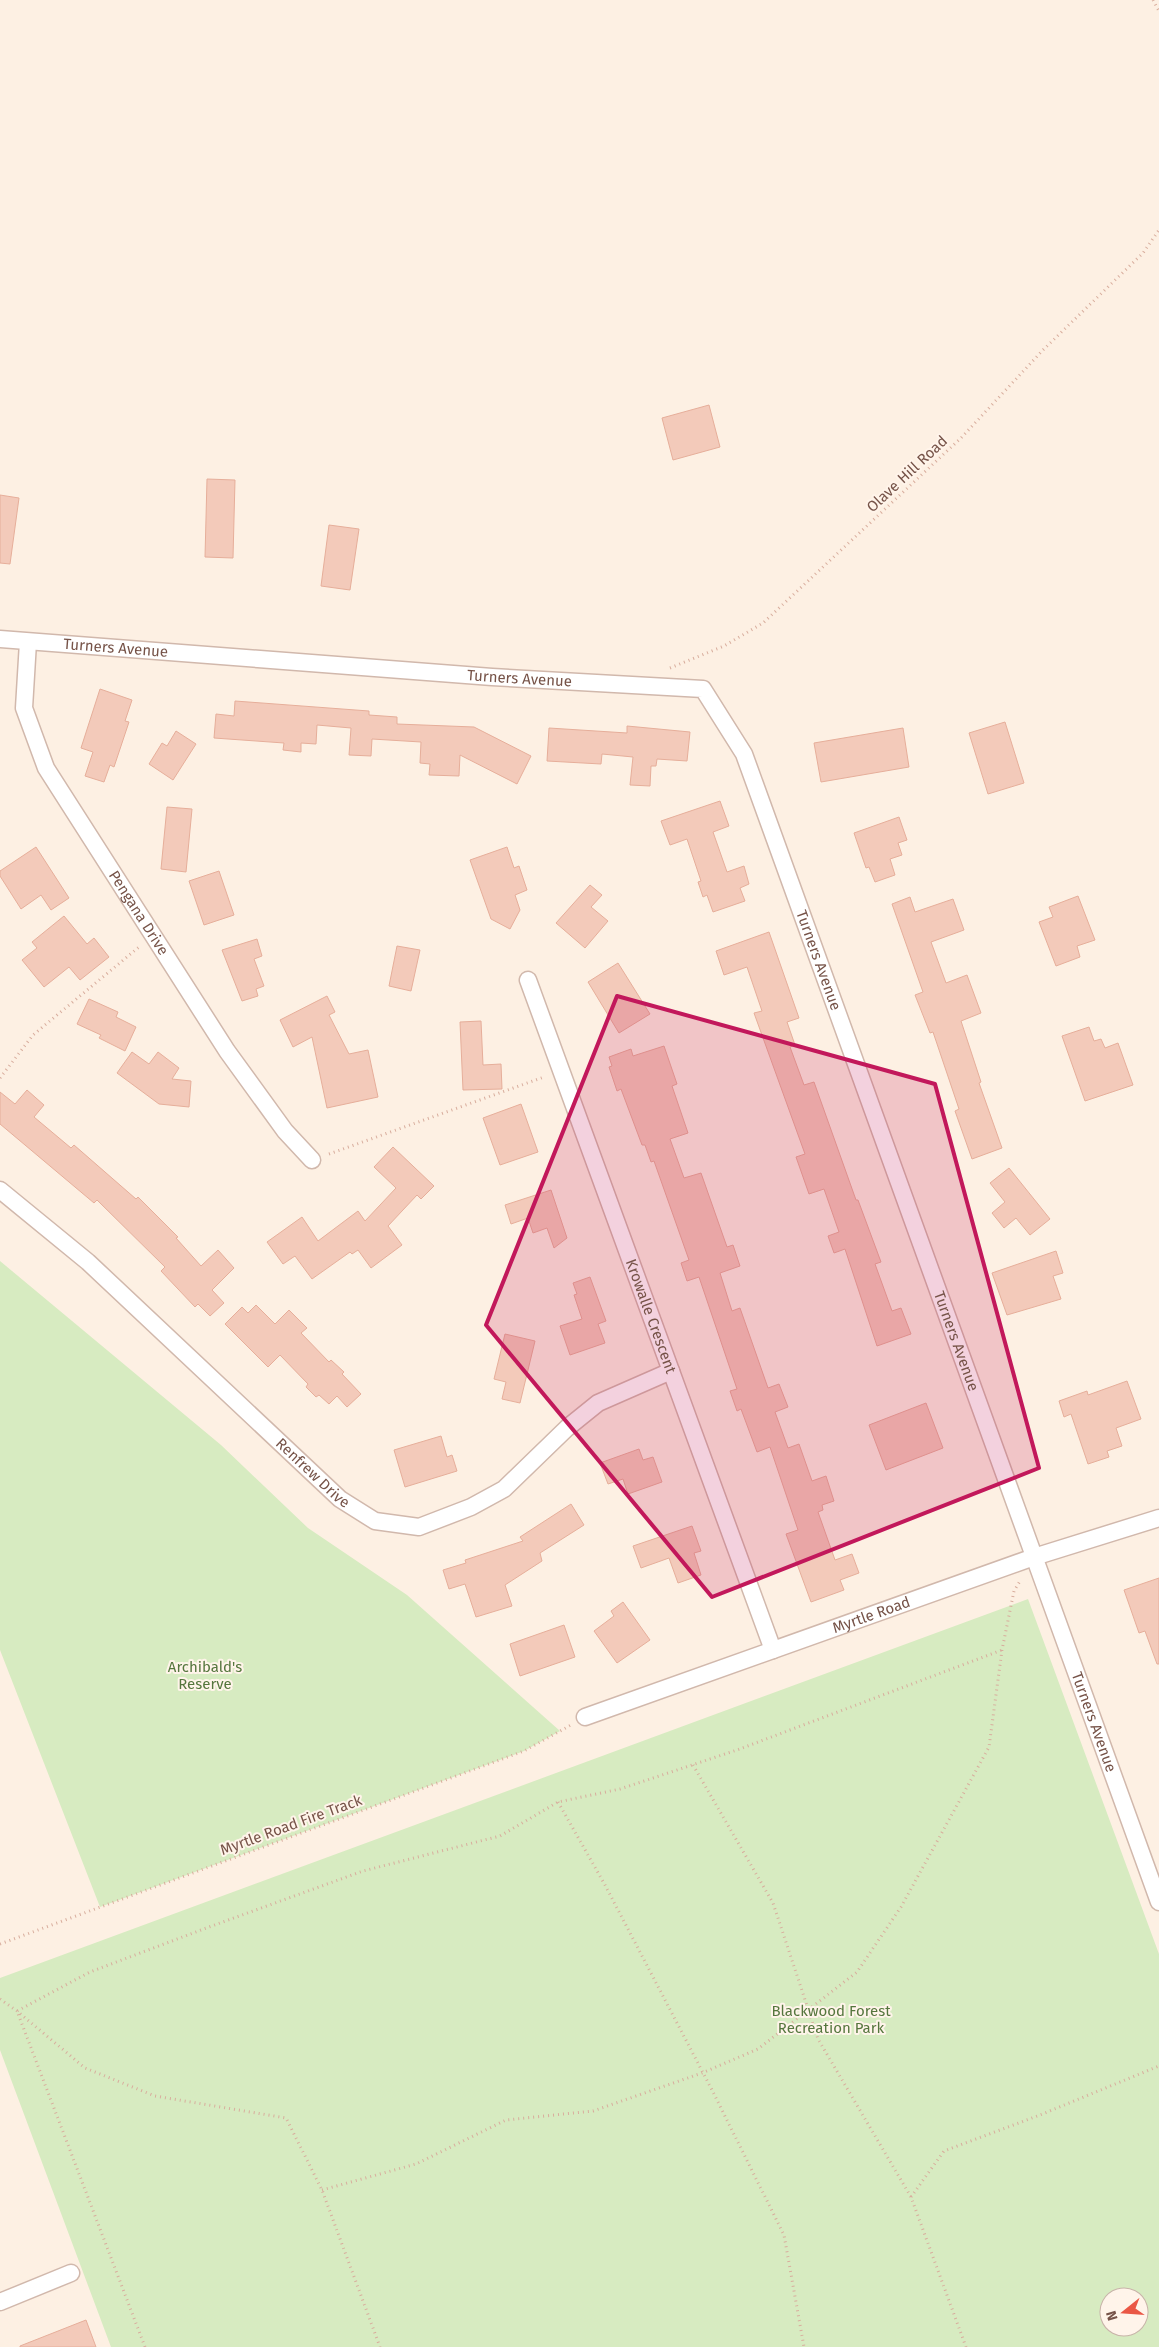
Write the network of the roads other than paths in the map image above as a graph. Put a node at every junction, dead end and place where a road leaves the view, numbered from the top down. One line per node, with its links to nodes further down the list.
1 (0, 639): 2 (street, Turners Avenue)
2 (28, 642): 4 (street, Pengana Drive); 8 (street, Turners Avenue)
3 (528, 980): 6 (street, Krowalle Crescent)
4 (312, 1160)
5 (0, 1190): 6 (street, Renfrew Drive)
6 (671, 1371): 9 (street, Krowalle Crescent)
7 (1159, 1518): 8 (street, Myrtle Road)
8 (1034, 1557): 9 (street, Myrtle Road); 11 (street, Turners Avenue)
9 (773, 1650): 10 (street, Myrtle Road)
10 (585, 1717)
11 (1159, 1902)
12 (71, 2273): 13 (street)
13 (0, 2302)

